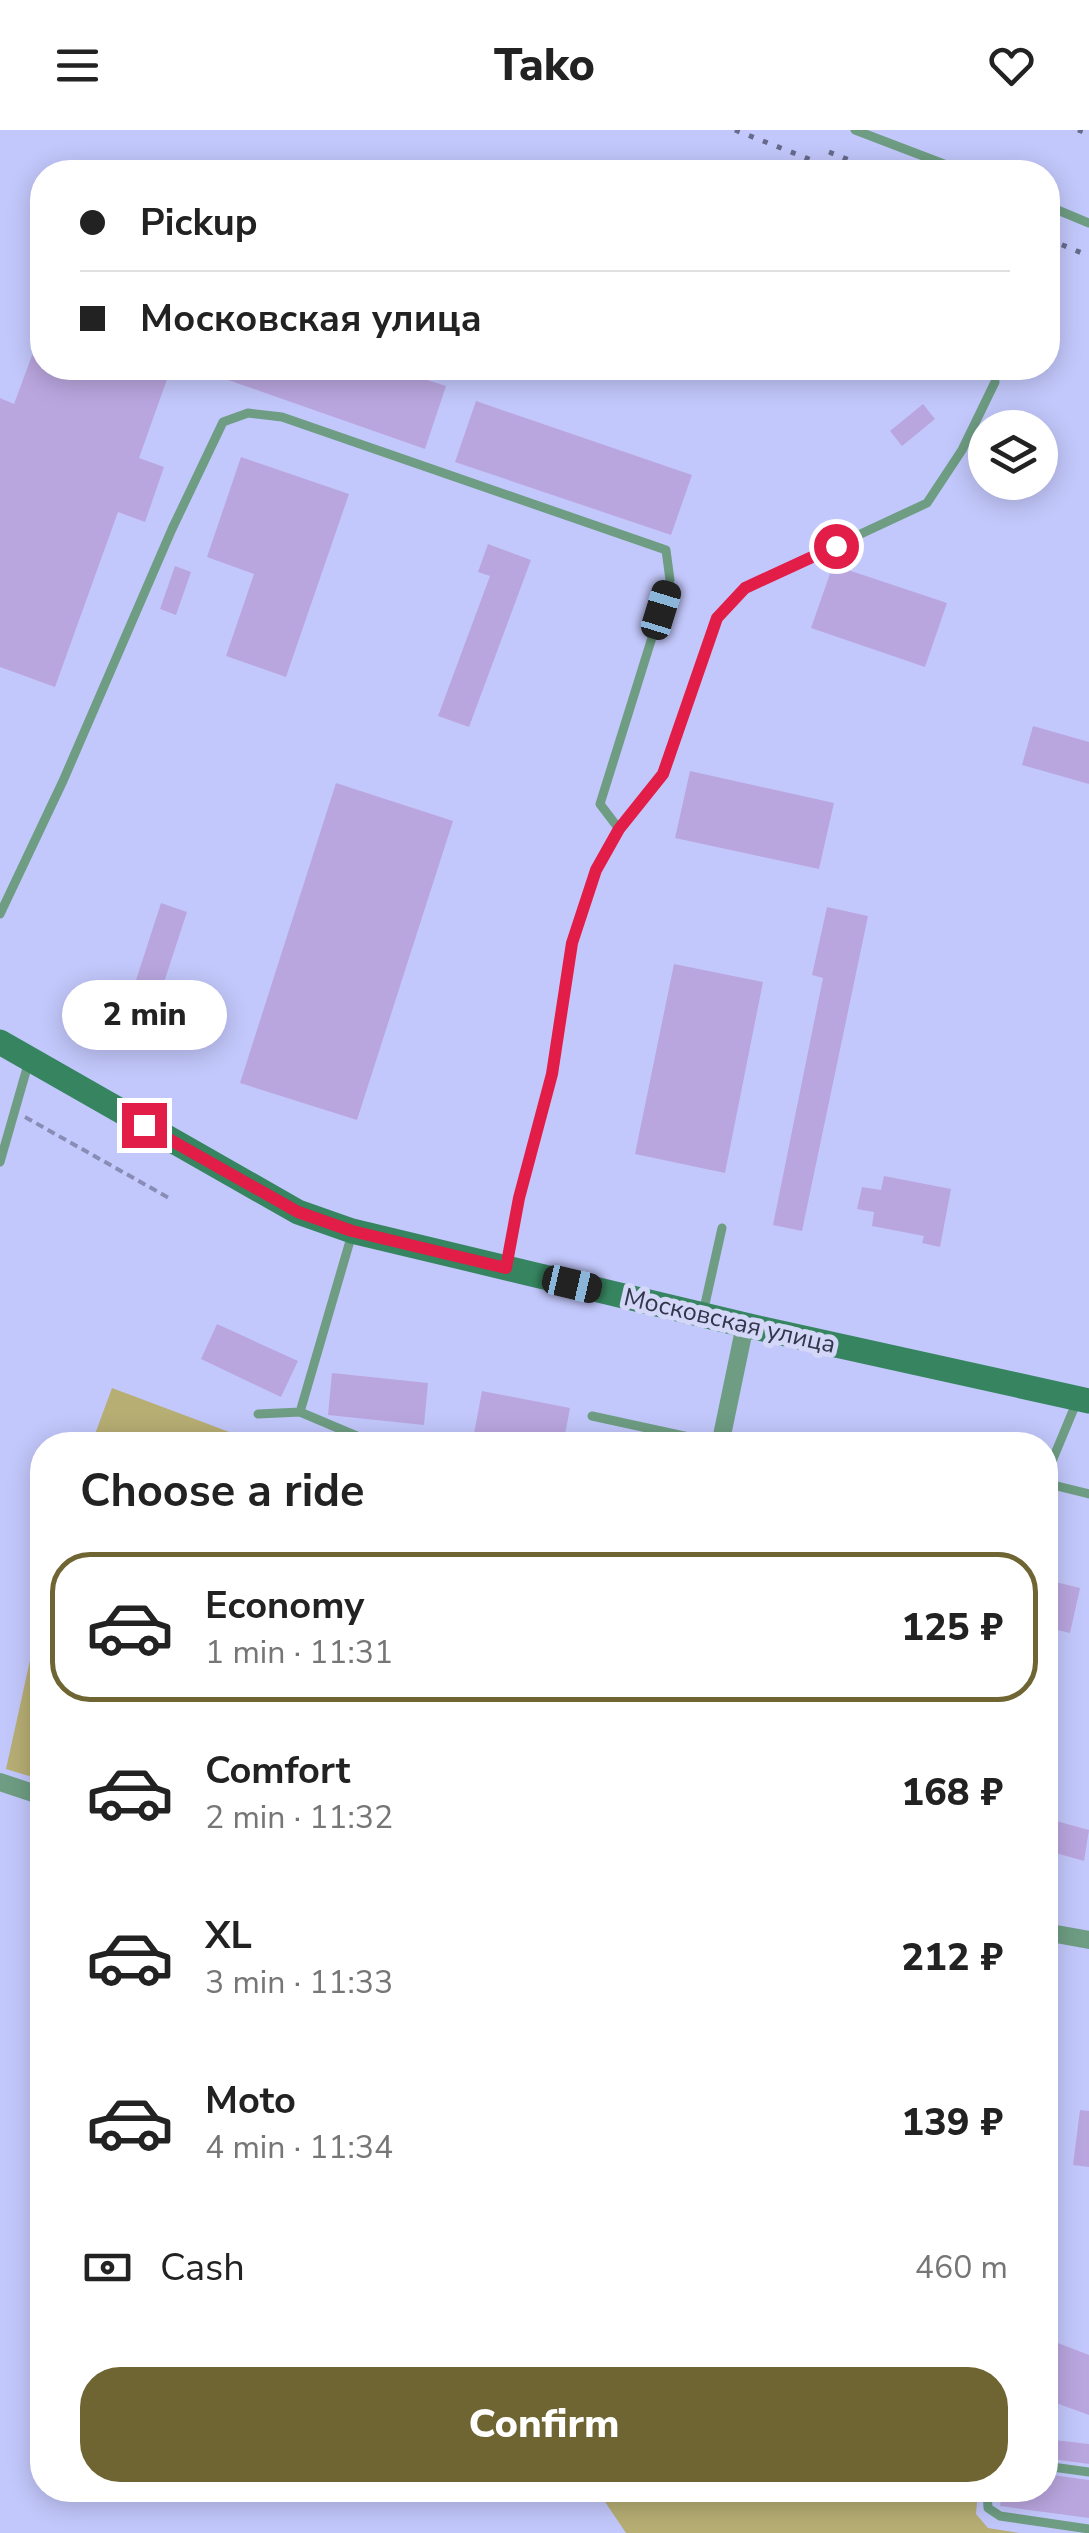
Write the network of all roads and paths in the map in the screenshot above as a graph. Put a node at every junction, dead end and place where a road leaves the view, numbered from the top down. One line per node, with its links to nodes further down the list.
1 (855, 130): 2 (lane)
2 (934, 160)
3 (1060, 211): 4 (lane)
4 (1089, 224)
5 (995, 382): 6 (lane)
6 (619, 829): 7 (lane); 15 (lane)
7 (0, 914)
8 (0, 1042): 9 (main road, Московская улица)
9 (30, 1058): 10 (lane); 14 (main road, Московская улица)
10 (14, 1112): 11 (lane); 12 (path)
11 (0, 1162)
12 (169, 1198)
13 (722, 1228): 16 (lane)
14 (352, 1231): 15 (main road, Московская улица); 19 (lane)
15 (506, 1268): 16 (main road, Московская улица)
16 (703, 1315): 17 (main road, Московская улица)
17 (746, 1325): 18 (main road, Московская улица); 24 (street)
18 (1084, 1400): 25 (lane)
19 (300, 1412): 20 (lane); 22 (lane)
20 (258, 1414)
21 (592, 1416): 23 (lane)
22 (347, 1432)
23 (663, 1432)
24 (723, 1432)
25 (1058, 1453)
26 (1058, 1484): 27 (lane)
27 (1089, 1494)
28 (0, 1782): 29 (street)
29 (30, 1792)
30 (1058, 1935): 31 (street)
31 (1089, 1940)
32 (1058, 2468): 33 (lane)
33 (1089, 2472)
34 (988, 2502): 35 (lane)
35 (1089, 2529)

